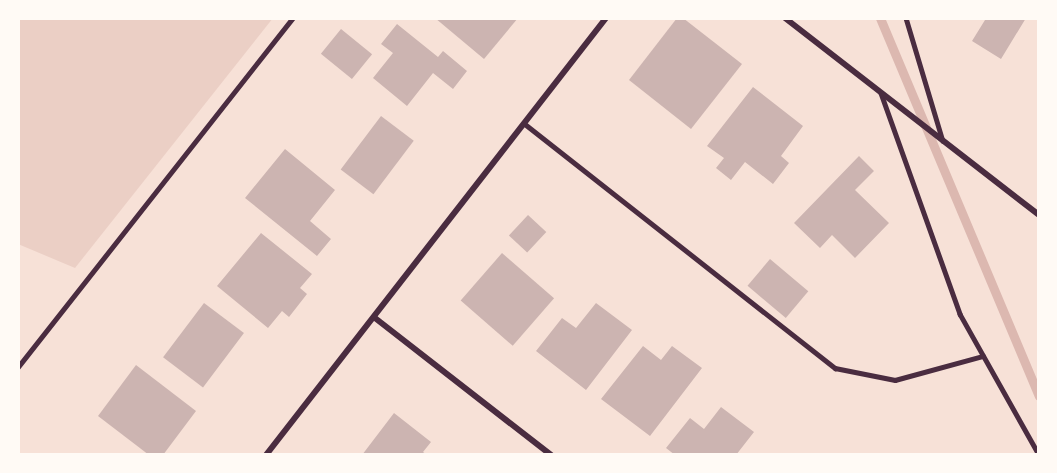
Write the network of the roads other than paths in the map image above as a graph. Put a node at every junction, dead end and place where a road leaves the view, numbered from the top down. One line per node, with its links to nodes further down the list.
1 (293, 18): 11 (lane)
2 (606, 18): 6 (street)
3 (785, 18): 5 (street)
4 (906, 18): 7 (lane)
5 (881, 93): 7 (street); 10 (lane)
6 (525, 124): 9 (street); 10 (lane)
7 (943, 141): 8 (street)
8 (1039, 215)
9 (375, 318): 12 (street); 13 (street)
10 (983, 356): 14 (lane)
11 (18, 367)
12 (266, 455)
13 (551, 455)
14 (1039, 455)

